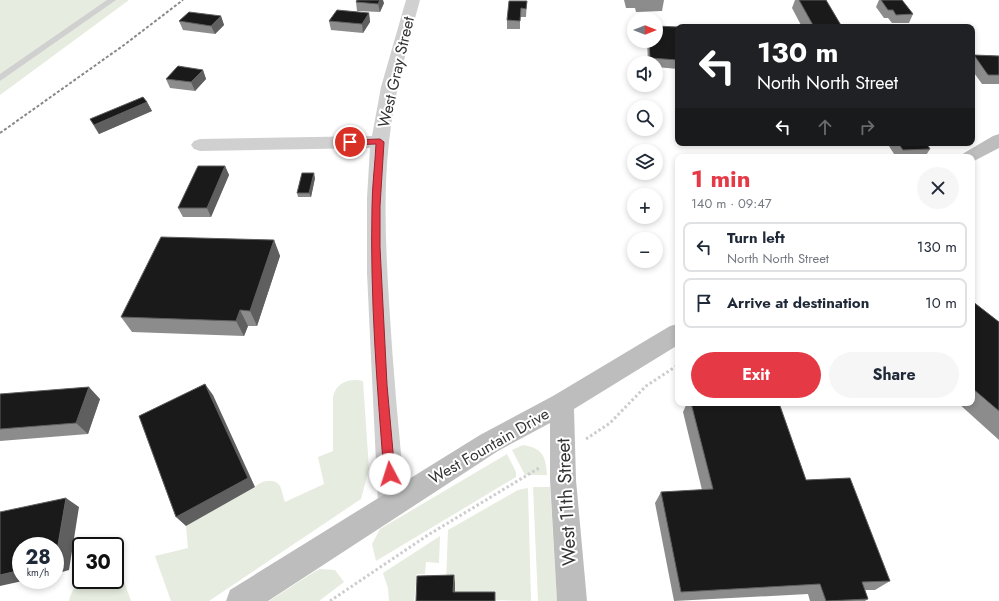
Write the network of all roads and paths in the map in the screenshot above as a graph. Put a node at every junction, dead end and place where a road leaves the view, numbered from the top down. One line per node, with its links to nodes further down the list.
1 (112, 0): 3 (lane)
2 (413, 0): 5 (street, West Gray Street)
3 (0, 78)
4 (999, 140): 7 (street)
5 (380, 142): 6 (street); 13 (street, West Gray Street)
6 (200, 144)
7 (975, 154)
8 (675, 335): 10 (street, West Fountain Drive)
9 (675, 367): 11 (path)
10 (562, 404): 13 (street, West Fountain Drive); 16 (street, West 11th Street)
11 (586, 439)
12 (528, 475): 15 (path)
13 (392, 504): 14 (street, West Fountain Drive)
14 (241, 601)
15 (330, 601)
16 (572, 601)

